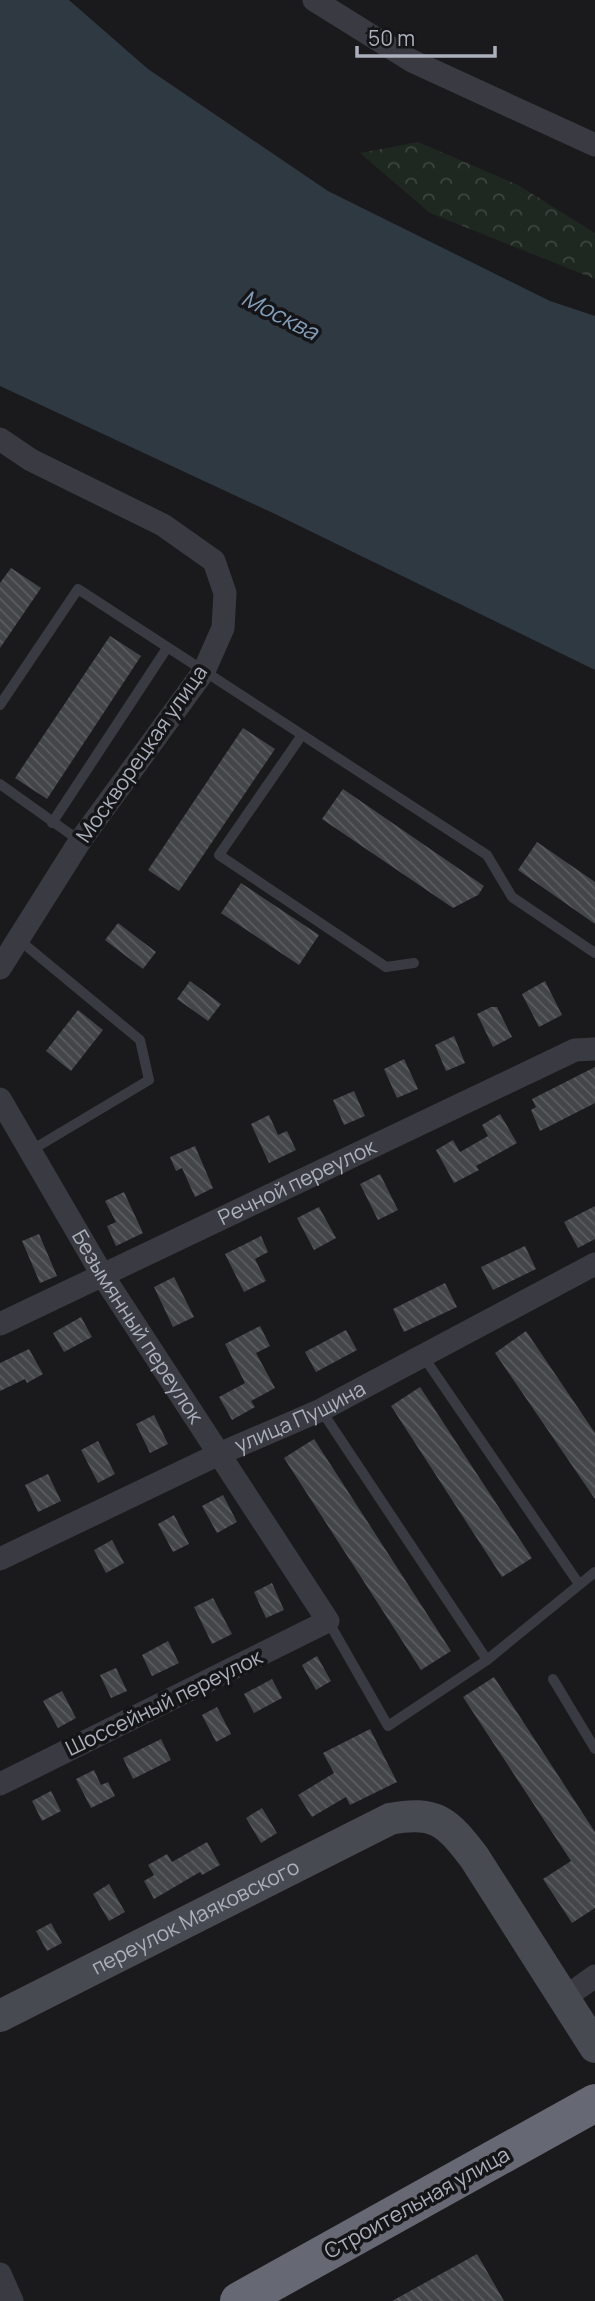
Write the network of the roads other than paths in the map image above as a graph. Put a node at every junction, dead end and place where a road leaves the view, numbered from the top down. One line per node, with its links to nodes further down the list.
1 (314, 0): 2 (street)
2 (595, 145)
3 (0, 439): 5 (street, Москворецкая улица)
4 (167, 648): 5 (lane); 6 (lane); 9 (lane)
5 (204, 671): 7 (lane); 10 (street, Москворецкая улица)
6 (0, 705)
7 (302, 735): 12 (lane); 13 (lane)
8 (0, 784): 9 (lane)
9 (52, 823): 10 (lane)
10 (80, 841): 11 (street, Москворецкая улица)
11 (18, 939): 14 (street, Москворецкая улица); 17 (lane)
12 (595, 953)
13 (414, 962)
14 (0, 968)
15 (595, 1049): 19 (street, Речной переулок)
16 (0, 1099): 17 (street, Безымянный переулок)
17 (30, 1151): 19 (street, Безымянный переулок)
18 (595, 1264): 21 (street, улица Пущина)
19 (103, 1276): 20 (street, Речной переулок); 23 (street, Безымянный переулок)
20 (0, 1324)
21 (423, 1356): 22 (street, улица Пущина); 26 (lane)
22 (321, 1410): 23 (street, улица Пущина); 28 (lane)
23 (219, 1454): 24 (street, улица Пущина); 27 (street, Безымянный переулок)
24 (0, 1559)
25 (595, 1572): 26 (lane)
26 (579, 1584): 28 (lane)
27 (328, 1621): 28 (lane); 31 (street, Шоссейный переулок)
28 (487, 1660)
29 (553, 1679): 30 (lane)
30 (595, 1749)
31 (0, 1784)
32 (595, 1976): 33 (street)
33 (563, 1999): 34 (street, переулок Маяковского); 35 (street)
34 (0, 2016)
35 (595, 2047)
36 (595, 2103): 39 (highway, Строительная улица)
37 (0, 2274): 38 (street)
38 (12, 2301)
39 (239, 2301)

